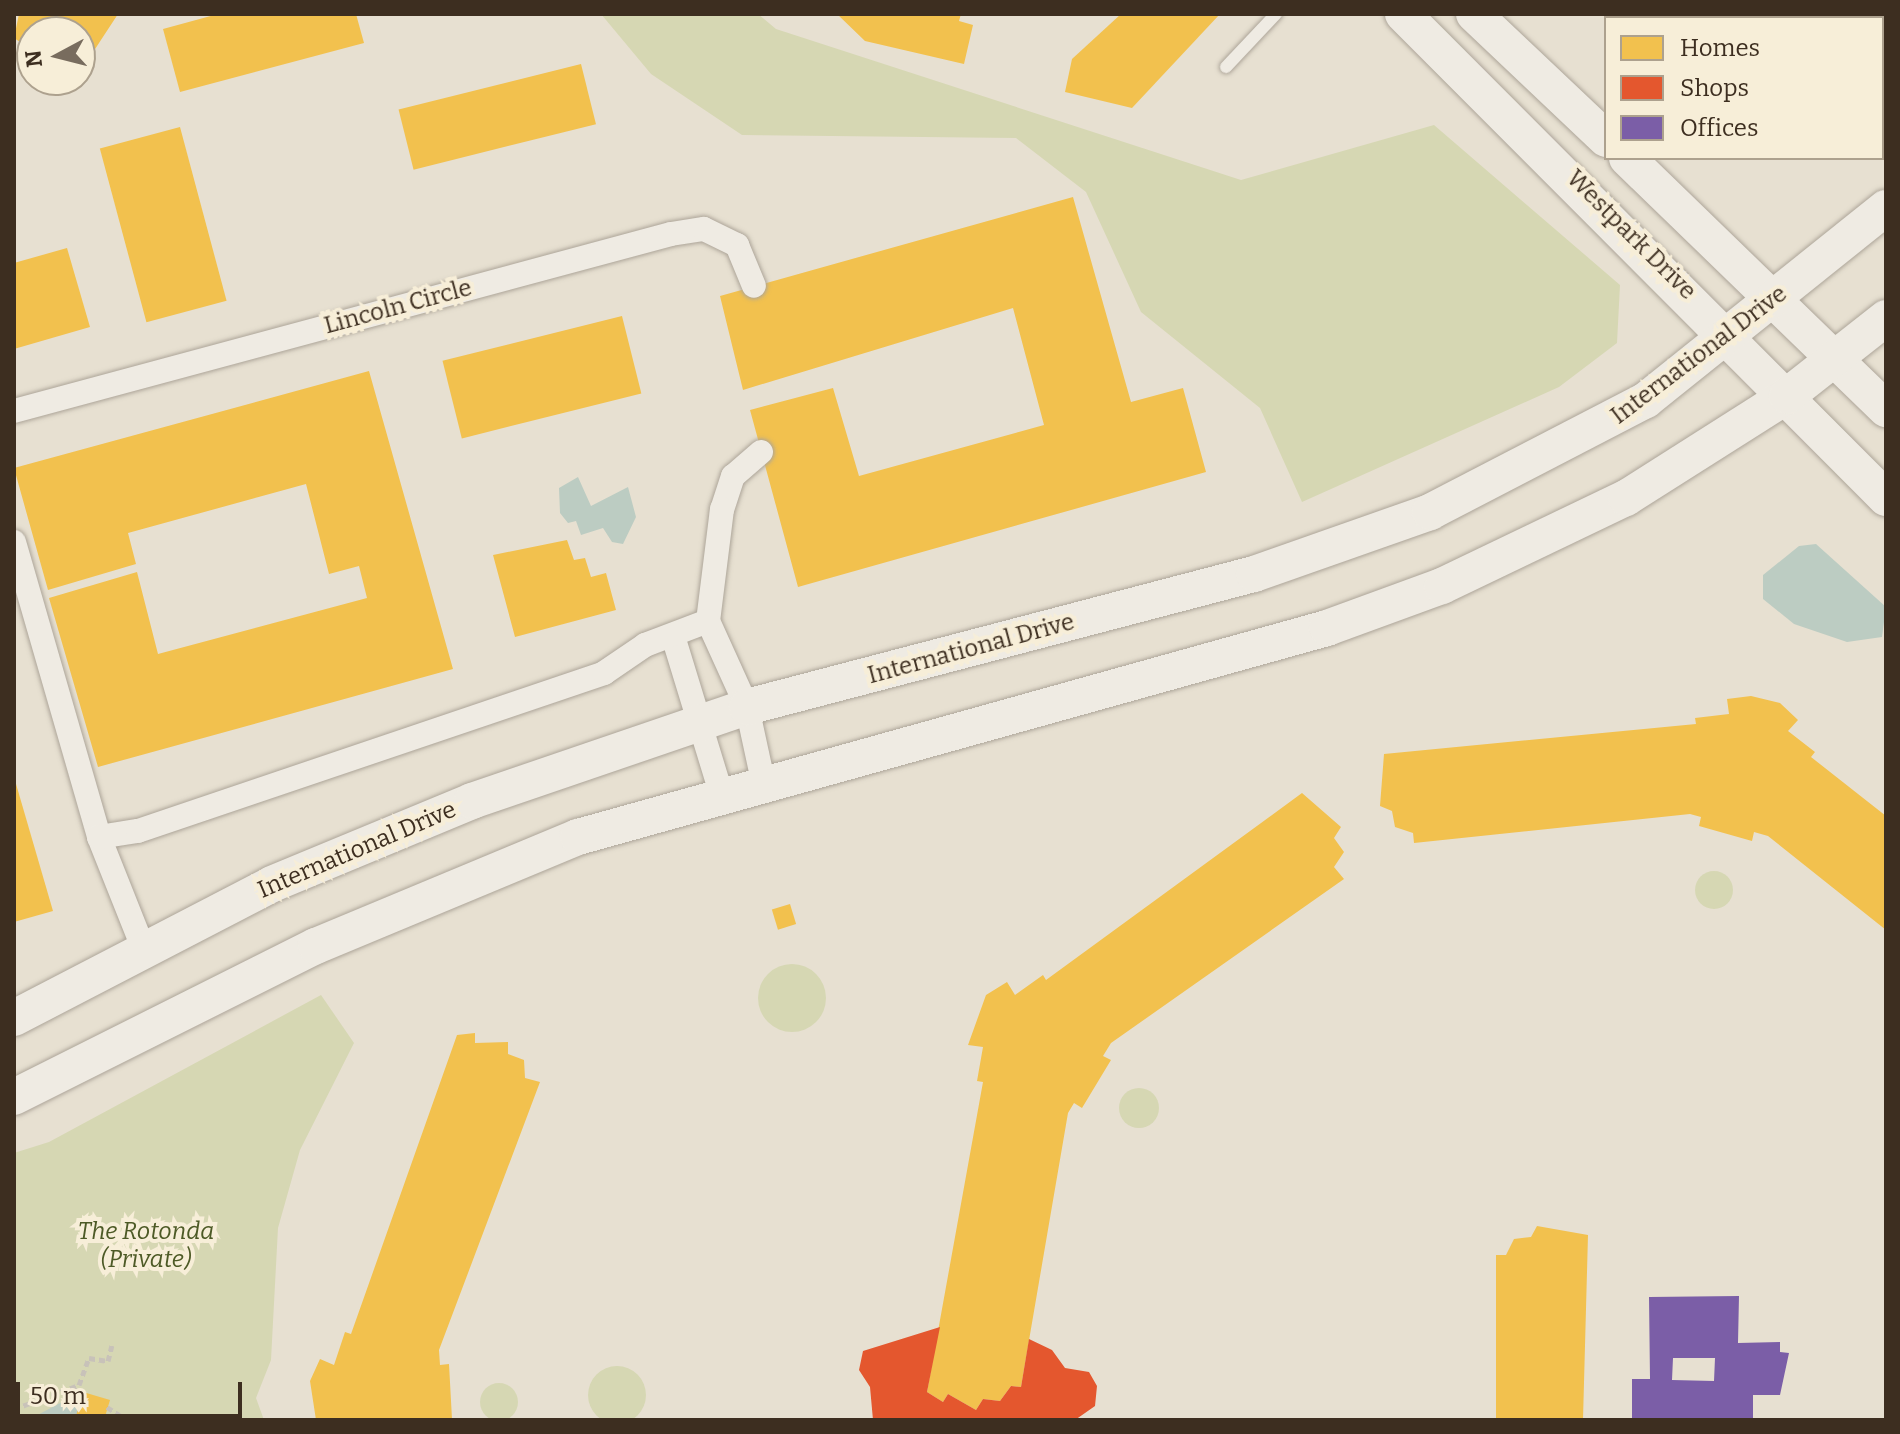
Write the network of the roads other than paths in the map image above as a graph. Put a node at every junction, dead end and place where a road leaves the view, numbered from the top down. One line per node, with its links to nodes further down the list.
1 (1276, 14): 4 (lane)
2 (1403, 14): 11 (main road, Westpark Drive)
3 (1474, 14): 5 (main road, Westpark Drive)
4 (1226, 67)
5 (1604, 137)
6 (1629, 160): 9 (main road)
7 (1886, 208): 9 (main road, International Drive)
8 (754, 286): 15 (street, Lincoln Circle)
9 (1775, 298): 11 (main road, International Drive); 12 (main road)
10 (1886, 318): 12 (main road)
11 (1731, 335): 13 (main road, Westpark Drive); 22 (main road, International Drive)
12 (1836, 359): 13 (main road); 14 (main road)
13 (1787, 396): 17 (main road, Westpark Drive); 24 (main road)
14 (1886, 409)
15 (14, 411)
16 (761, 452): 19 (street)
17 (1886, 498)
18 (14, 542): 20 (street)
19 (708, 621): 21 (street); 22 (street)
20 (25, 625): 26 (street)
21 (673, 636): 23 (street); 26 (street)
22 (747, 707): 23 (main road, International Drive); 24 (street)
23 (698, 724): 25 (street); 27 (main road, International Drive)
24 (763, 781): 25 (main road)
25 (721, 793): 29 (main road)
26 (99, 837): 27 (street)
27 (144, 950): 28 (main road, International Drive)
28 (14, 1018)
29 (14, 1097)

